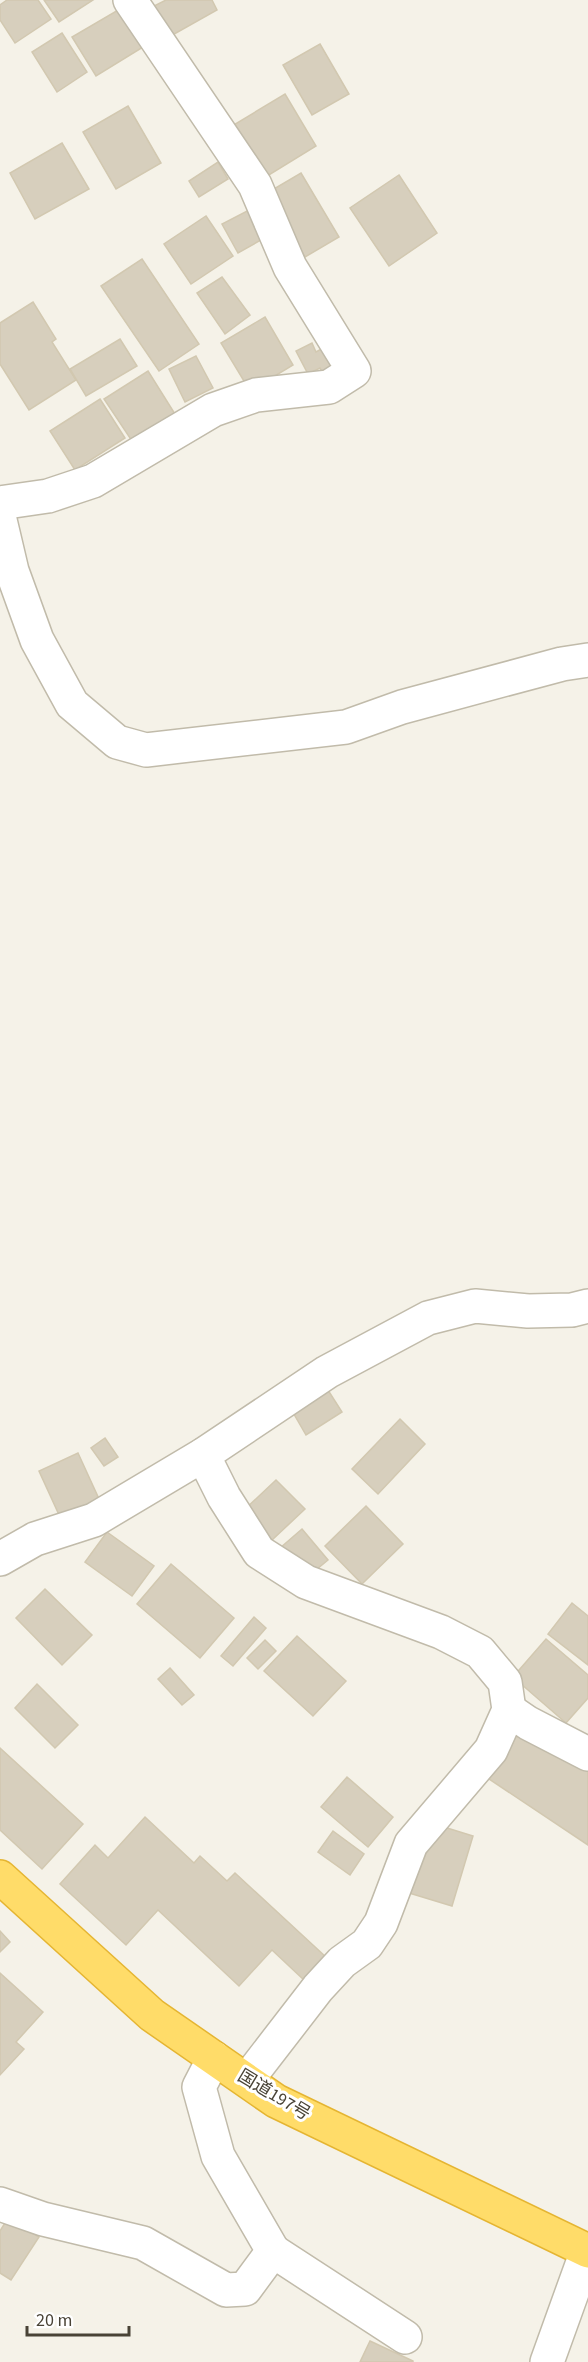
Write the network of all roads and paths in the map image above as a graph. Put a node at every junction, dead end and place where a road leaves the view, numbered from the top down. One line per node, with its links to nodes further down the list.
1 (130, 0): 2 (street)
2 (0, 503)
3 (0, 519): 4 (street)
4 (588, 660)
5 (588, 1306): 6 (street)
6 (203, 1455): 7 (street); 8 (street)
7 (0, 1559)
8 (509, 1710): 9 (street); 12 (street)
9 (588, 1754)
10 (0, 1877): 11 (highway, 国道197号)
11 (214, 2058): 12 (highway, 国道197号); 14 (street)
12 (247, 2080): 15 (highway, 国道197号)
13 (0, 2204): 14 (street)
14 (273, 2251): 16 (street)
15 (587, 2251): 17 (street)
16 (405, 2337)
17 (547, 2362)

